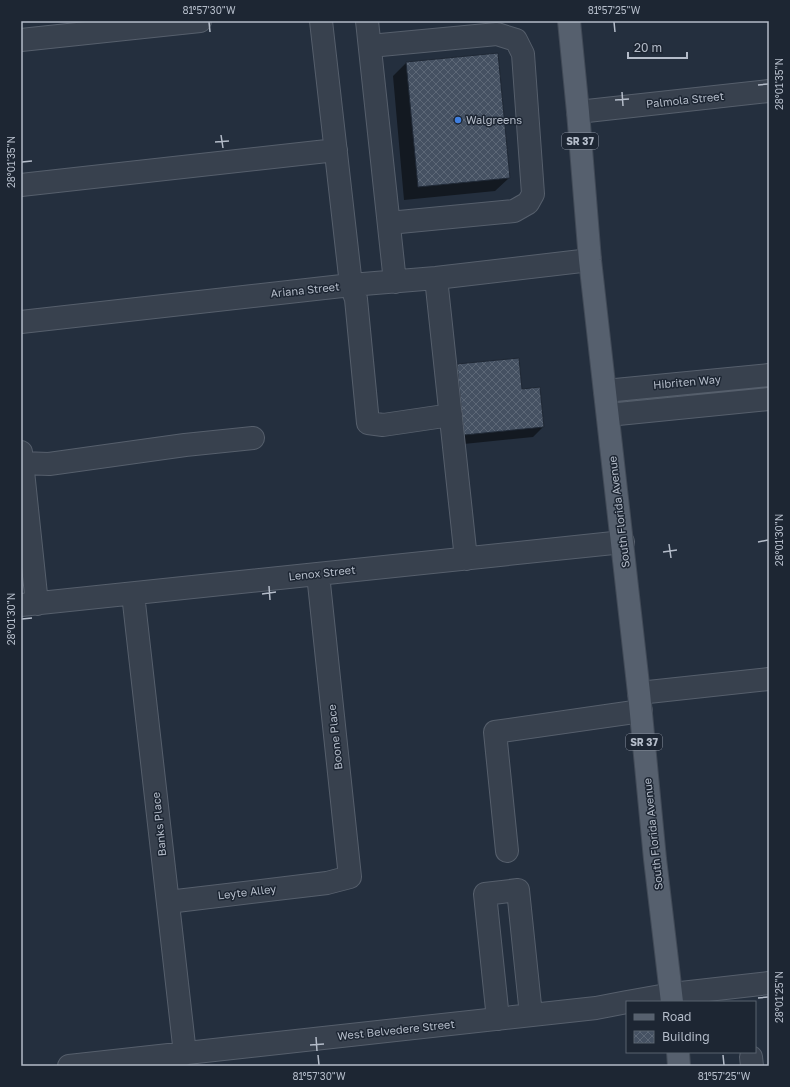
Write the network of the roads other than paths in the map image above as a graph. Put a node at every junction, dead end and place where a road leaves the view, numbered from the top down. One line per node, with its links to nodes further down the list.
1 (200, 21): 5 (street)
2 (322, 21): 9 (street)
3 (367, 21): 6 (street)
4 (569, 21): 8 (main road, South Florida Avenue / SR 37)
5 (21, 40)
6 (370, 46): 11 (street); 11 (street)
7 (769, 91): 8 (street, Palmola Street)
8 (578, 112): 12 (main road, South Florida Avenue / SR 37)
9 (336, 150): 10 (street); 15 (street)
10 (21, 184)
11 (389, 224): 14 (street)
12 (590, 260): 13 (street, Ariana Street); 18 (main road, South Florida Avenue / SR 37)
13 (436, 278): 14 (street, Ariana Street); 20 (street)
14 (395, 282): 15 (street, Ariana Street)
15 (351, 285): 16 (street, Ariana Street); 20 (street)
16 (21, 322)
17 (769, 375): 18 (street, Hibriten Way)
18 (605, 391): 21 (main road, South Florida Avenue / SR 37)
19 (769, 399): 21 (street)
20 (451, 415): 25 (street)
21 (608, 415): 24 (main road, South Florida Avenue / SR 37)
22 (253, 438): 23 (street)
23 (21, 459): 28 (street)
24 (623, 542): 25 (street, Lenox Street); 30 (main road, South Florida Avenue / SR 37)
25 (466, 559): 26 (street, Lenox Street)
26 (318, 574): 27 (street, Lenox Street); 32 (street, Boone Place)
27 (133, 594): 28 (street, Lenox Street); 33 (street, Banks Place)
28 (29, 604)
29 (769, 679): 30 (street)
30 (640, 702): 31 (street); 35 (main road, South Florida Avenue / SR 37)
31 (507, 851)
32 (327, 883): 33 (street, Leyte Alley)
33 (168, 902): 41 (street, Banks Place)
34 (769, 983): 35 (street, West Belvedere Street)
35 (672, 998): 36 (street, West Belvedere Street)
36 (638, 1001)
37 (626, 1002): 38 (street, West Belvedere Street)
38 (531, 1015): 39 (street, West Belvedere Street); 39 (street)
39 (498, 1019): 41 (street, West Belvedere Street)
40 (678, 1053): 43 (main road)
41 (185, 1054): 42 (street, West Belvedere Street)
42 (69, 1066)
43 (679, 1066)

